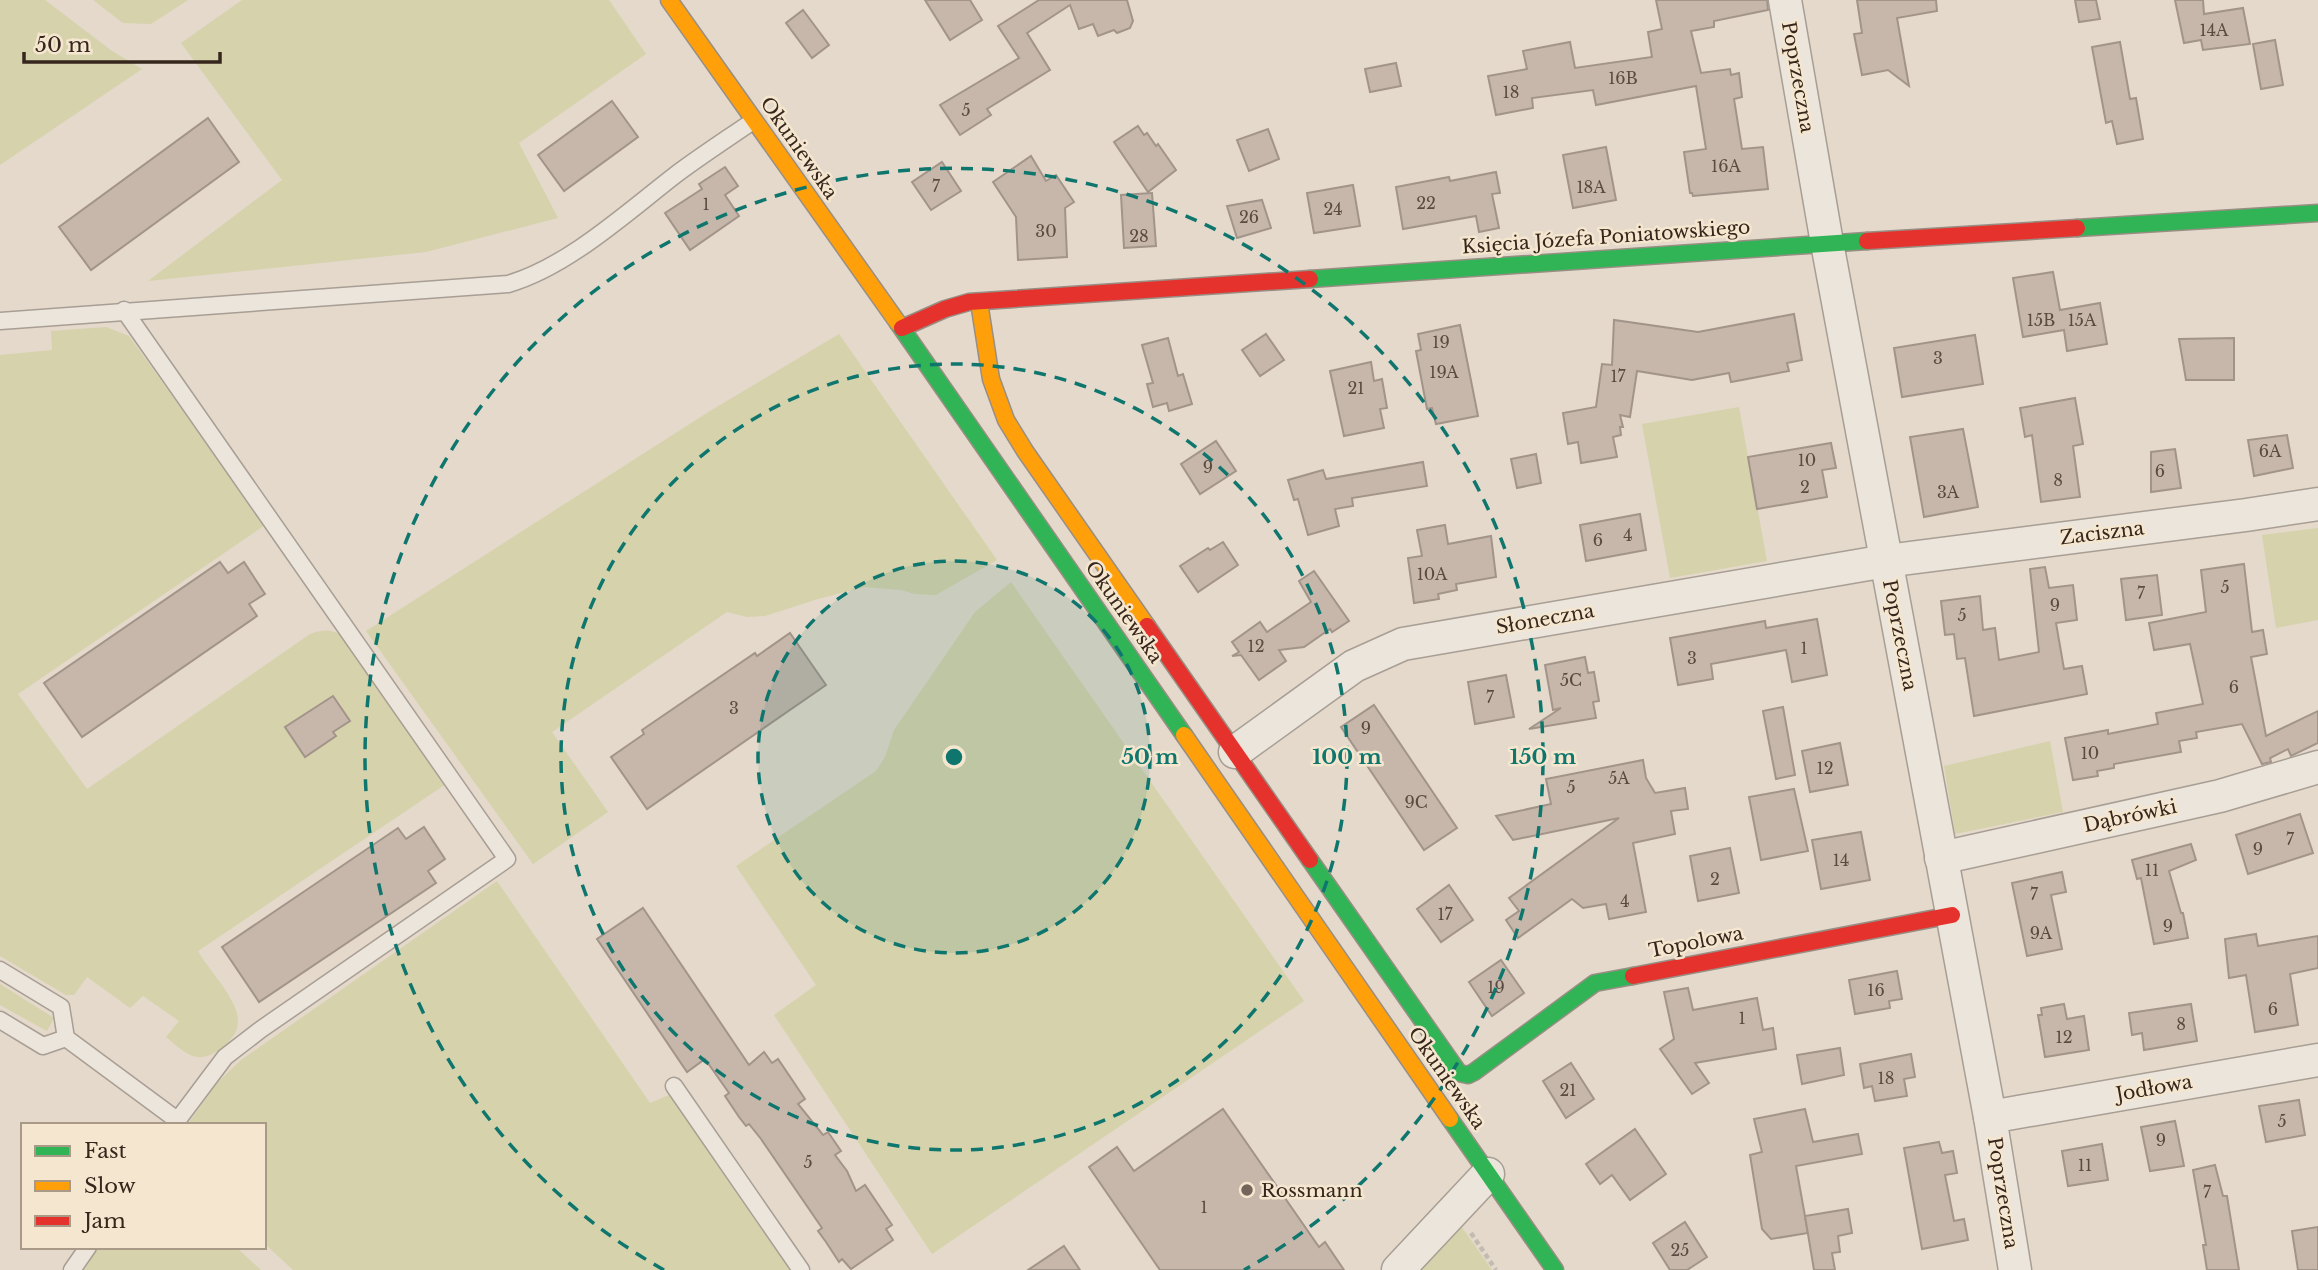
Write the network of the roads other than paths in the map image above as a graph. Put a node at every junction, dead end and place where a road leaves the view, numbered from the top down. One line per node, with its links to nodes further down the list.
1 (1785, 0): 5 (street, Poprzeczna)
2 (678, 3): 3 (street, Okuniewska)
3 (753, 121): 7 (lane); 9 (street, Okuniewska)
4 (2318, 213): 5 (street, Księcia Józefa Poniatowskiego)
5 (1826, 243): 6 (street, Księcia Józefa Poniatowskiego); 11 (street, Poprzeczna)
6 (979, 302): 9 (street, Księcia Józefa Poniatowskiego); 12 (street, Okuniewska)
7 (124, 310): 8 (lane); 23 (lane)
8 (0, 321)
9 (902, 328): 24 (street, Okuniewska)
10 (2318, 504): 11 (street, Zaciszna)
11 (1886, 561): 12 (street, Słoneczna); 14 (street, Poprzeczna)
12 (1235, 752): 20 (street, Okuniewska)
13 (2318, 767): 14 (street, Dąbrówki)
14 (1941, 858): 15 (street, Poprzeczna)
15 (1952, 915): 20 (street, Topolowa); 22 (street, Poprzeczna)
16 (0, 970): 18 (lane)
17 (0, 1020): 18 (lane)
18 (66, 1038): 23 (lane)
19 (2318, 1060): 22 (street, Jodłowa)
20 (1474, 1072)
21 (674, 1086): 27 (lane)
22 (1990, 1117): 30 (street, Poprzeczna)
23 (176, 1123)
24 (1488, 1174): 28 (street); 29 (street, Okuniewska)
25 (87, 1249): 26 (lane)
26 (72, 1270)
27 (801, 1270)
28 (1398, 1270)
29 (1553, 1270)
30 (2015, 1270)

